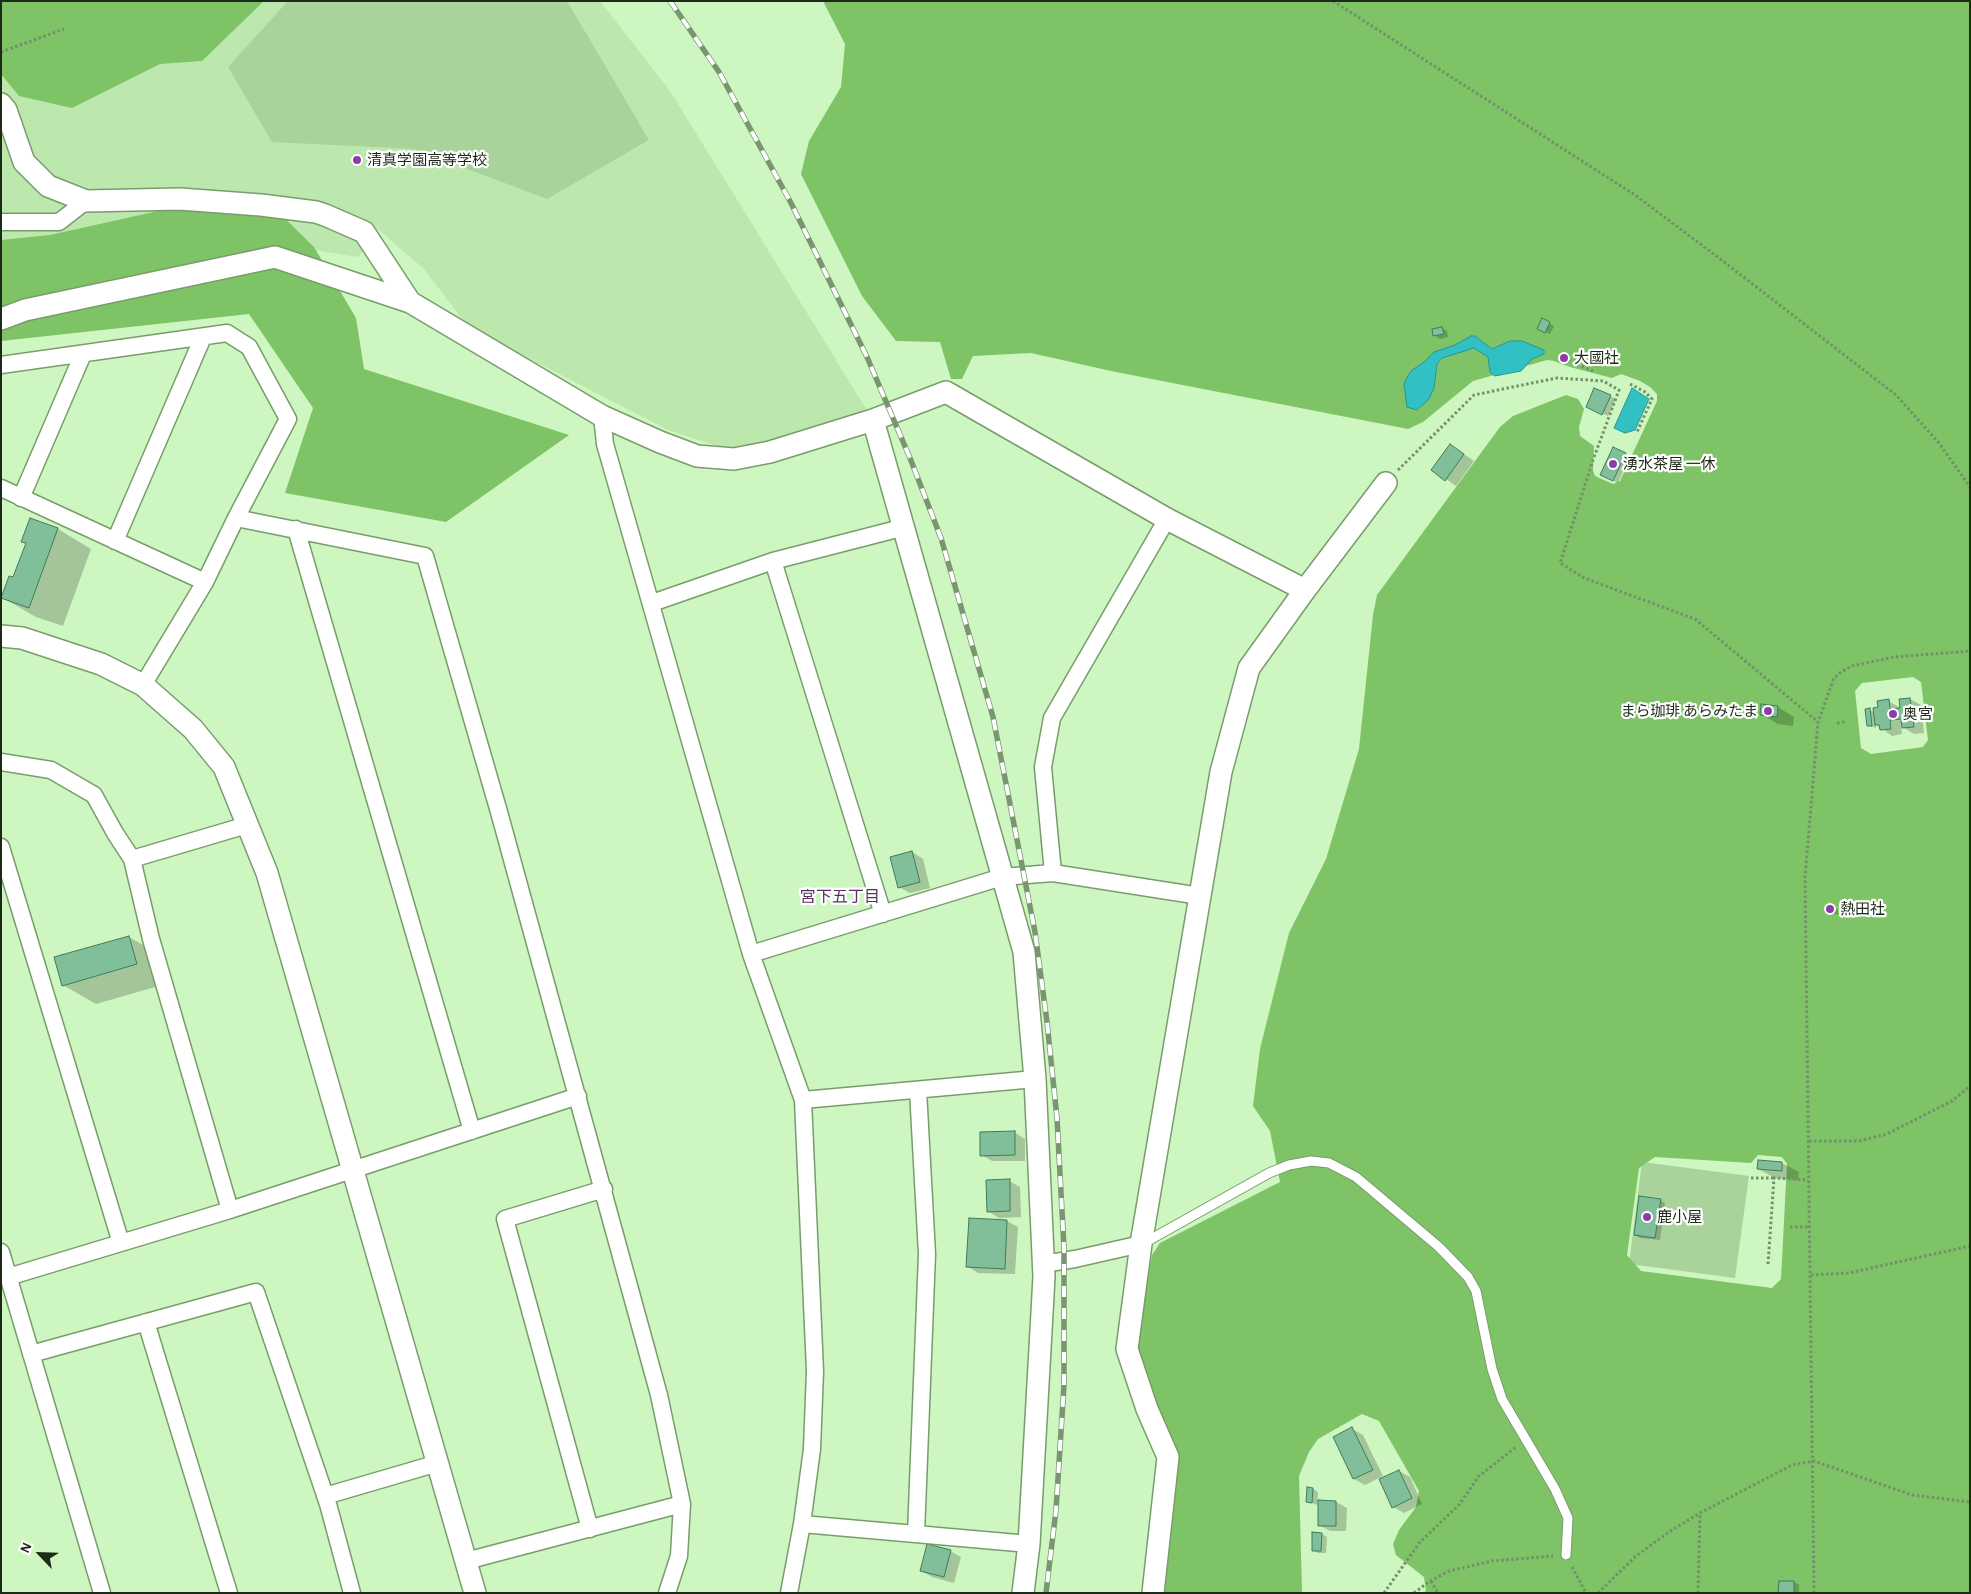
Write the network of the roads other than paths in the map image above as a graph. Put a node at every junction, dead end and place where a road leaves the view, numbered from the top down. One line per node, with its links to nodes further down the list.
1 (1, 104): 2 (street)
2 (86, 201): 3 (street); 4 (street)
3 (1, 222)
4 (410, 302): 5 (street); 9 (street)
5 (1, 319)
6 (203, 337): 7 (street); 14 (street); 18 (street)
7 (83, 354): 8 (street); 13 (street)
8 (1, 365)
9 (602, 416): 10 (street); 22 (street)
10 (873, 420): 15 (street); 16 (street)
11 (1386, 483): 21 (street)
12 (1, 488): 13 (street)
13 (21, 498): 18 (street)
14 (236, 518): 17 (street); 20 (street)
15 (1167, 519): 21 (street); 29 (street)
16 (905, 527): 19 (street); 30 (street)
17 (296, 530): 36 (street); 38 (street)
18 (116, 541): 20 (street)
19 (773, 561): 22 (street); 32 (street)
20 (205, 582): 24 (street)
21 (1304, 590): 31 (street)
22 (652, 603): 33 (street)
23 (1, 636): 24 (street)
24 (143, 685): 26 (street)
25 (1, 762): 28 (street)
26 (247, 825): 28 (street); 39 (street)
27 (1, 848): 42 (street)
28 (132, 859): 41 (street)
29 (1053, 873): 30 (street); 31 (street)
30 (1002, 877): 32 (street); 34 (street)
31 (1200, 896): 43 (street)
32 (883, 914): 33 (street)
33 (751, 954): 37 (street)
34 (1035, 1080): 35 (street); 45 (street)
35 (918, 1090): 37 (street); 54 (street)
36 (578, 1096): 38 (street); 40 (street)
37 (803, 1100): 52 (street)
38 (472, 1131): 39 (street)
39 (352, 1170): 41 (street); 49 (street)
40 (604, 1189): 51 (street); 53 (street)
41 (230, 1210): 42 (street)
42 (121, 1243): 46 (street)
43 (1142, 1244): 45 (street); 56 (lane); 65 (street)
44 (1, 1252): 46 (street)
45 (1043, 1264): 55 (street)
46 (8, 1276): 48 (street)
47 (146, 1322): 48 (street); 50 (street); 59 (street)
48 (31, 1354): 58 (street)
49 (438, 1463): 50 (street); 57 (street)
50 (325, 1496): 60 (street)
51 (682, 1504): 53 (street); 62 (street)
52 (802, 1524): 54 (street); 63 (street)
53 (590, 1529): 57 (street)
54 (916, 1534): 55 (street)
55 (1029, 1544): 64 (street)
56 (1566, 1555)
57 (466, 1561): 61 (street)
58 (102, 1593)
59 (229, 1593)
60 (352, 1593)
61 (474, 1593)
62 (667, 1593)
63 (789, 1593)
64 (1022, 1593)
65 (1153, 1593)

